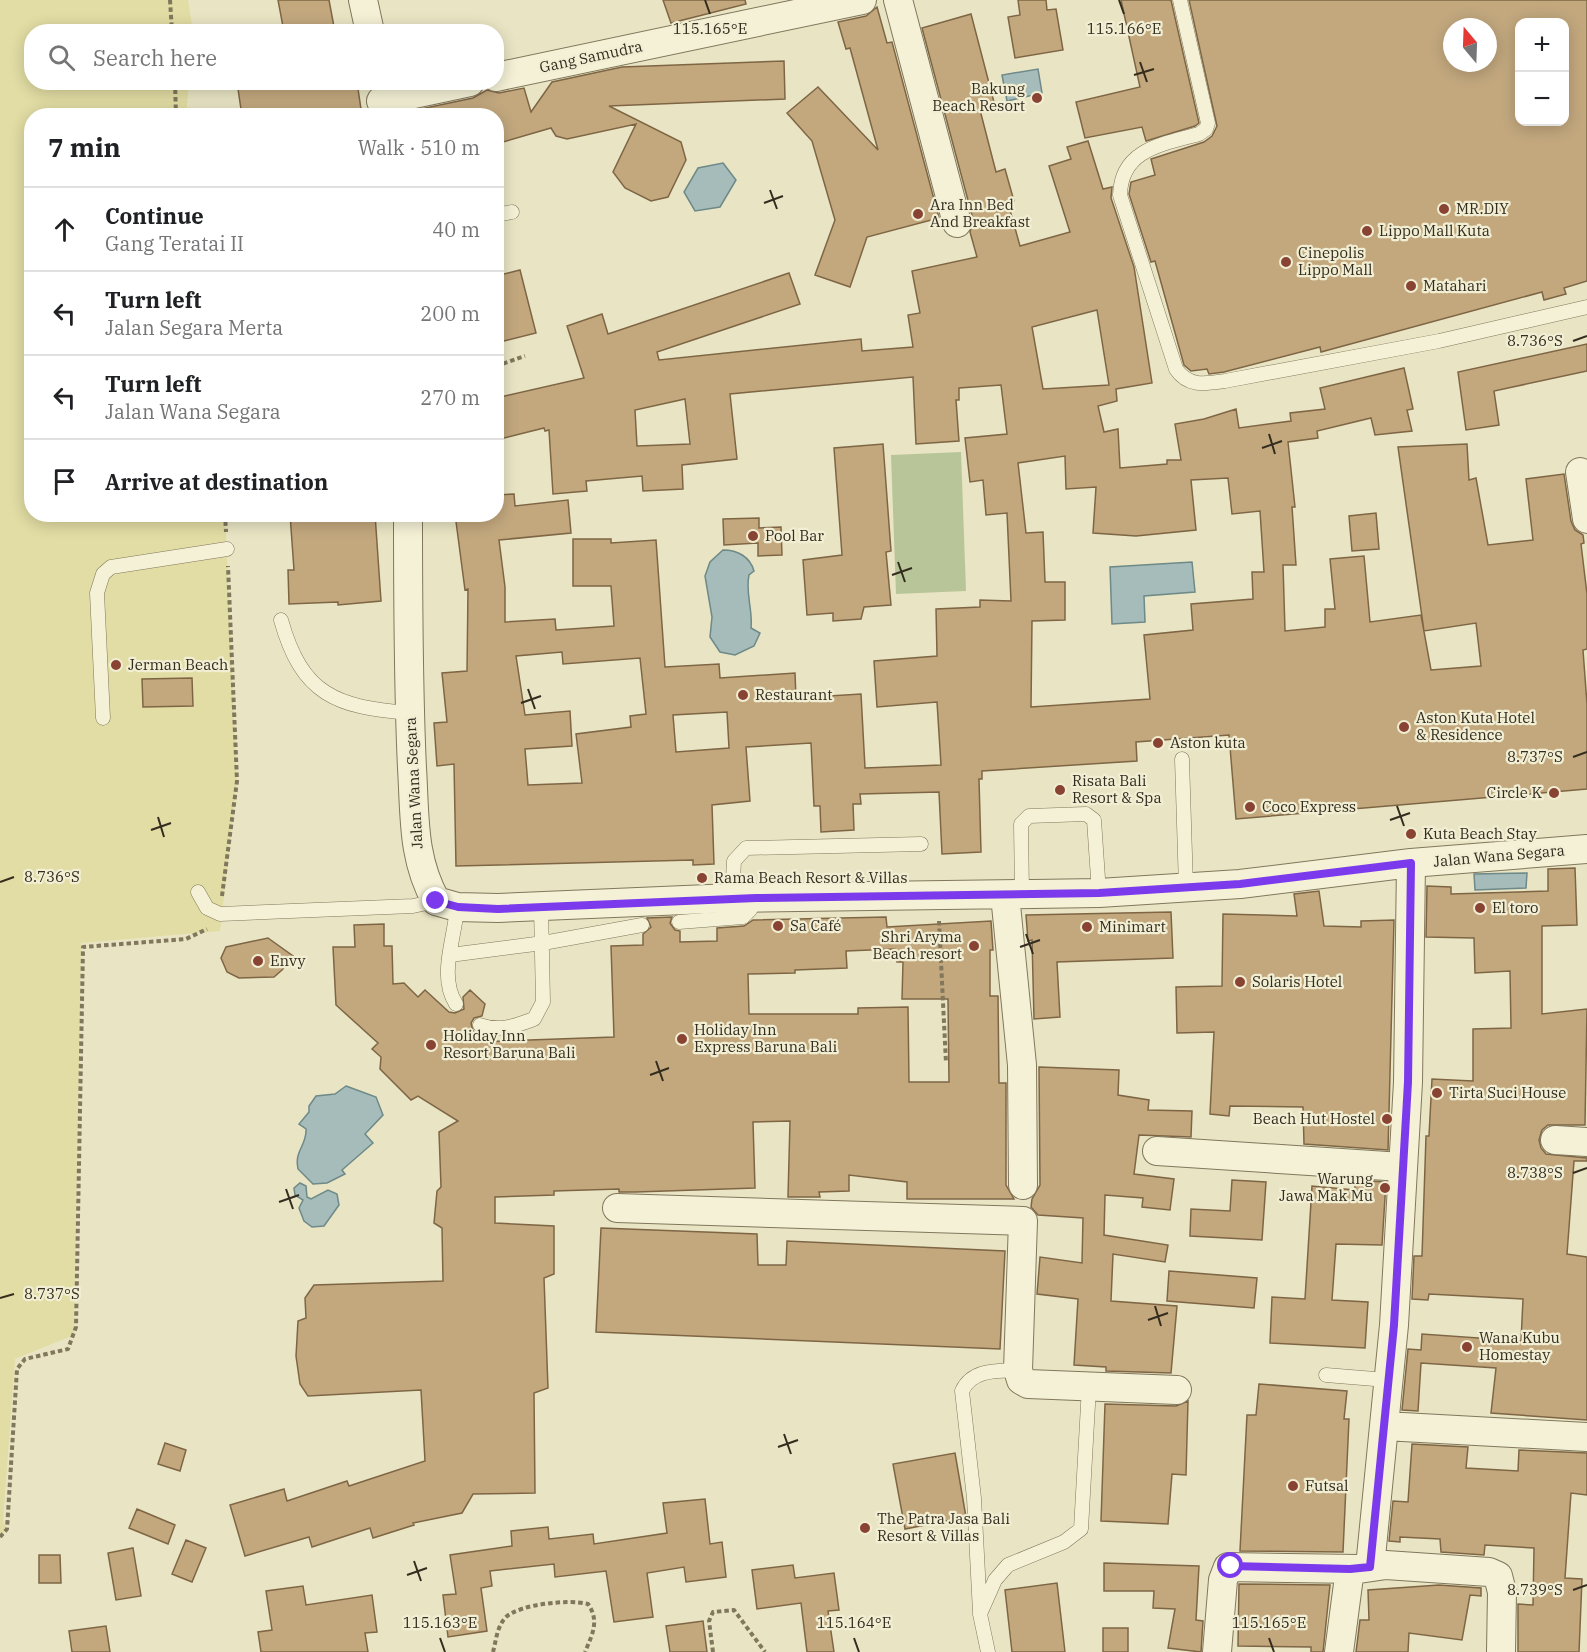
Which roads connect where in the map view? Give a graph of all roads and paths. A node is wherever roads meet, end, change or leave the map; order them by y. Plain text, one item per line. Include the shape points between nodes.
1 (170, 0) edge
2 (363, 0) edge
3 (862, 0) edge
4 (898, 0) edge
5 (1180, 0) edge
6 (172, 24) edge
7 (368, 24) edge
8 (504, 75) edge
9 (175, 90) edge
10 (430, 90) edge
11 (381, 100) edge
12 (176, 108) edge
13 (512, 212) dead end
14 (504, 214) edge
15 (957, 223) dead end
16 (1587, 307) edge
17 (525, 356) dead end
18 (504, 363) edge
19 (1580, 472) dead end
20 (1587, 519) edge
21 (225, 522) edge
22 (408, 522) edge
23 (227, 549) junction
24 (281, 620) dead end
25 (409, 713) junction
26 (103, 718) dead end
27 (1182, 759) dead end
28 (921, 844) dead end
29 (1587, 849) edge
30 (1411, 863) junction
31 (1186, 887) junction
32 (198, 892) dead end
33 (1099, 893) junction
34 (1013, 895) junction
35 (744, 898) junction
36 (447, 904) junction
37 (541, 906) junction
38 (938, 911) dead end
39 (220, 914) junction
40 (679, 922) dead end
41 (642, 925) dead end
42 (543, 944) junction
43 (450, 955) junction
44 (456, 1004) dead end
45 (480, 1025) dead end
46 (946, 1062) dead end
47 (1555, 1140) dead end
48 (1587, 1142) edge
49 (1157, 1151) dead end
50 (1402, 1167) junction
51 (1023, 1185) dead end
52 (617, 1208) dead end
53 (1018, 1370) junction
54 (1326, 1375) dead end
55 (1387, 1380) junction
56 (1089, 1387) junction
57 (1177, 1390) dead end
58 (1384, 1426) junction
59 (1587, 1437) edge
60 (0, 1538) edge
61 (1360, 1568) junction
62 (980, 1614) junction
63 (494, 1652) edge
64 (585, 1652) edge
65 (713, 1652) edge
66 (765, 1652) edge
67 (988, 1652) edge
68 (1217, 1652) edge
69 (1339, 1652) edge
70 (1501, 1652) edge

1 - 6 path
2 - 7 street
3 - 8 street, Gang Samudra
4 - 15 street
5 - 16 lane via 1208,123 1199,134 1153,147 1133,159 1123,173 1120,195 1182,378 1205,384 1226,381 1438,341
9 - 12 path
10 - 11 street
13 - 14 lane
17 - 18 path
19 - 20 street
21 - 23 path
22 - 25 street, Jalan Wana Segara
23 - 26 lane via 111,567 103,574 97,593
23 - 39 path via 237,781
24 - 25 lane via 291,652 315,687 353,704
25 - 36 street, Jalan Wana Segara via 418,858 426,884
27 - 31 lane
28 - 35 lane via 746,848 734,861
29 - 30 street, Jalan Wana Segara
30 - 31 street, Jalan Wana Segara
30 - 50 street via 1408,1082
31 - 33 street, Jalan Wana Segara
32 - 39 lane via 207,908
33 - 34 street, Jalan Wana Segara
33 - 34 lane via 1094,820 1086,813 1029,816 1021,824
34 - 35 street, Jalan Wana Segara
34 - 51 street via 1022,1065
35 - 37 street, Jalan Wana Segara
35 - 40 lane via 750,910 743,916
36 - 37 street, Jalan Wana Segara
36 - 39 lane
36 - 43 lane
37 - 42 lane
38 - 46 path
39 - 60 path via 199,935 186,939 83,947 76,1327 68,1349 25,1359 17,1369 7,1529
41 - 42 lane
42 - 43 lane
42 - 45 lane via 543,1002 534,1019 509,1028
43 - 44 lane via 449,992
47 - 48 street
49 - 50 street
50 - 55 street via 1394,1325
52 - 53 street via 1023,1221
53 - 56 street via 1021,1380 1028,1384
53 - 62 lane via 977,1375 963,1391
54 - 55 lane
55 - 58 street
56 - 57 street
56 - 62 lane via 1081,1529 1064,1542 1008,1565 995,1580
58 - 59 street
58 - 61 street
61 - 68 street via 1228,1567 1223,1580
61 - 69 street
61 - 70 street via 1393,1565 1498,1576 1502,1592
62 - 67 lane
63 - 64 path via 500,1626 514,1612 578,1601 588,1604 595,1618
65 - 66 path via 710,1621 713,1612 722,1609 734,1610

